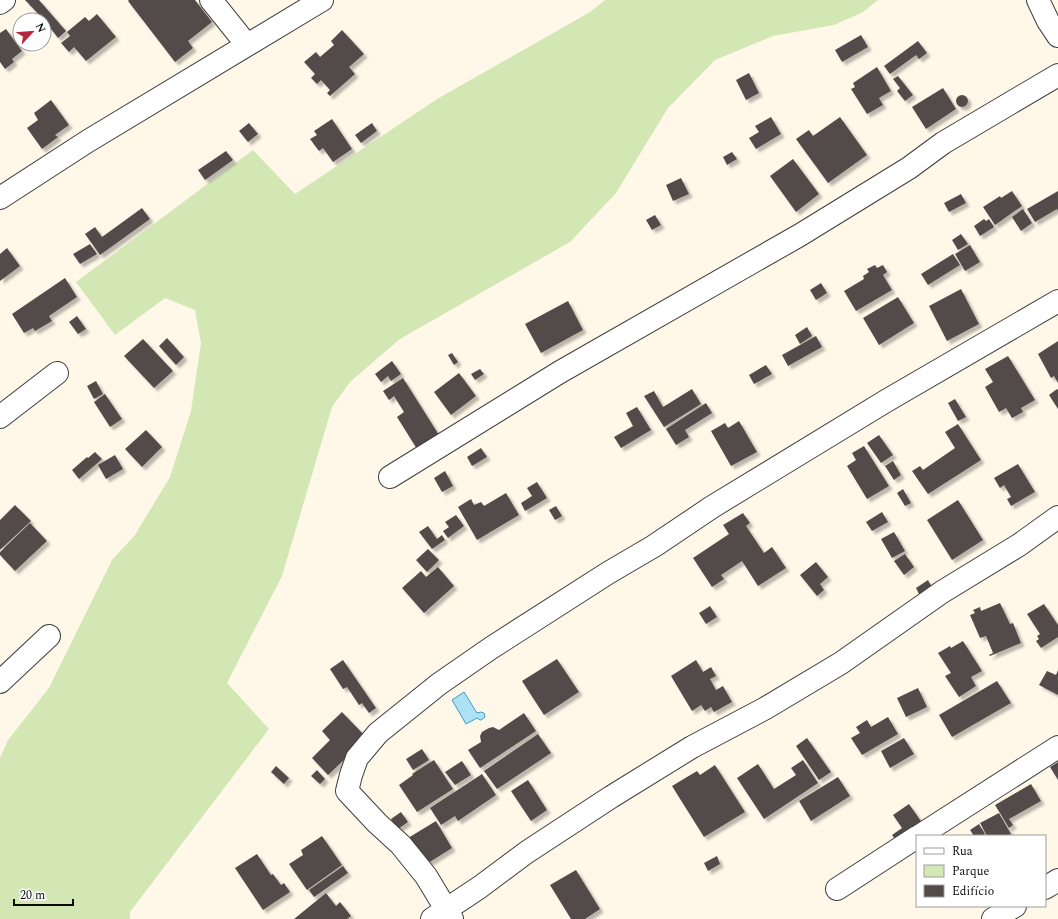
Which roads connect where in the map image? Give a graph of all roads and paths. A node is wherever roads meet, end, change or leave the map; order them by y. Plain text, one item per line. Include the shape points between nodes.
1 (4, 0) edge
2 (211, 0) edge
3 (322, 0) edge
4 (1038, 0) edge
5 (0, 3) edge
6 (1058, 36) edge
7 (247, 45) junction
8 (1058, 75) edge
9 (0, 198) edge
10 (1058, 301) edge
11 (57, 373) dead end
12 (0, 418) edge
13 (390, 478) dead end
14 (1058, 517) edge
15 (49, 636) dead end
16 (0, 682) edge
17 (1058, 747) edge
18 (921, 835) edge
19 (916, 838) edge
20 (1058, 880) edge
21 (1046, 887) edge
22 (837, 889) dead end
23 (1013, 907) edge
24 (444, 916) edge
25 (993, 919) edge

1 - 5 street
2 - 7 street
3 - 7 street
4 - 6 street
7 - 9 street via 88,141
8 - 13 street via 943,143 909,168 800,235 560,372
10 - 24 street via 886,401 608,573 439,684 378,733 357,758 347,791 401,845 426,876
11 - 12 street
14 - 24 street via 1019,545 942,592 841,663 764,710 692,747 526,852
15 - 16 street
17 - 18 street
19 - 22 street
20 - 21 street
23 - 25 street

